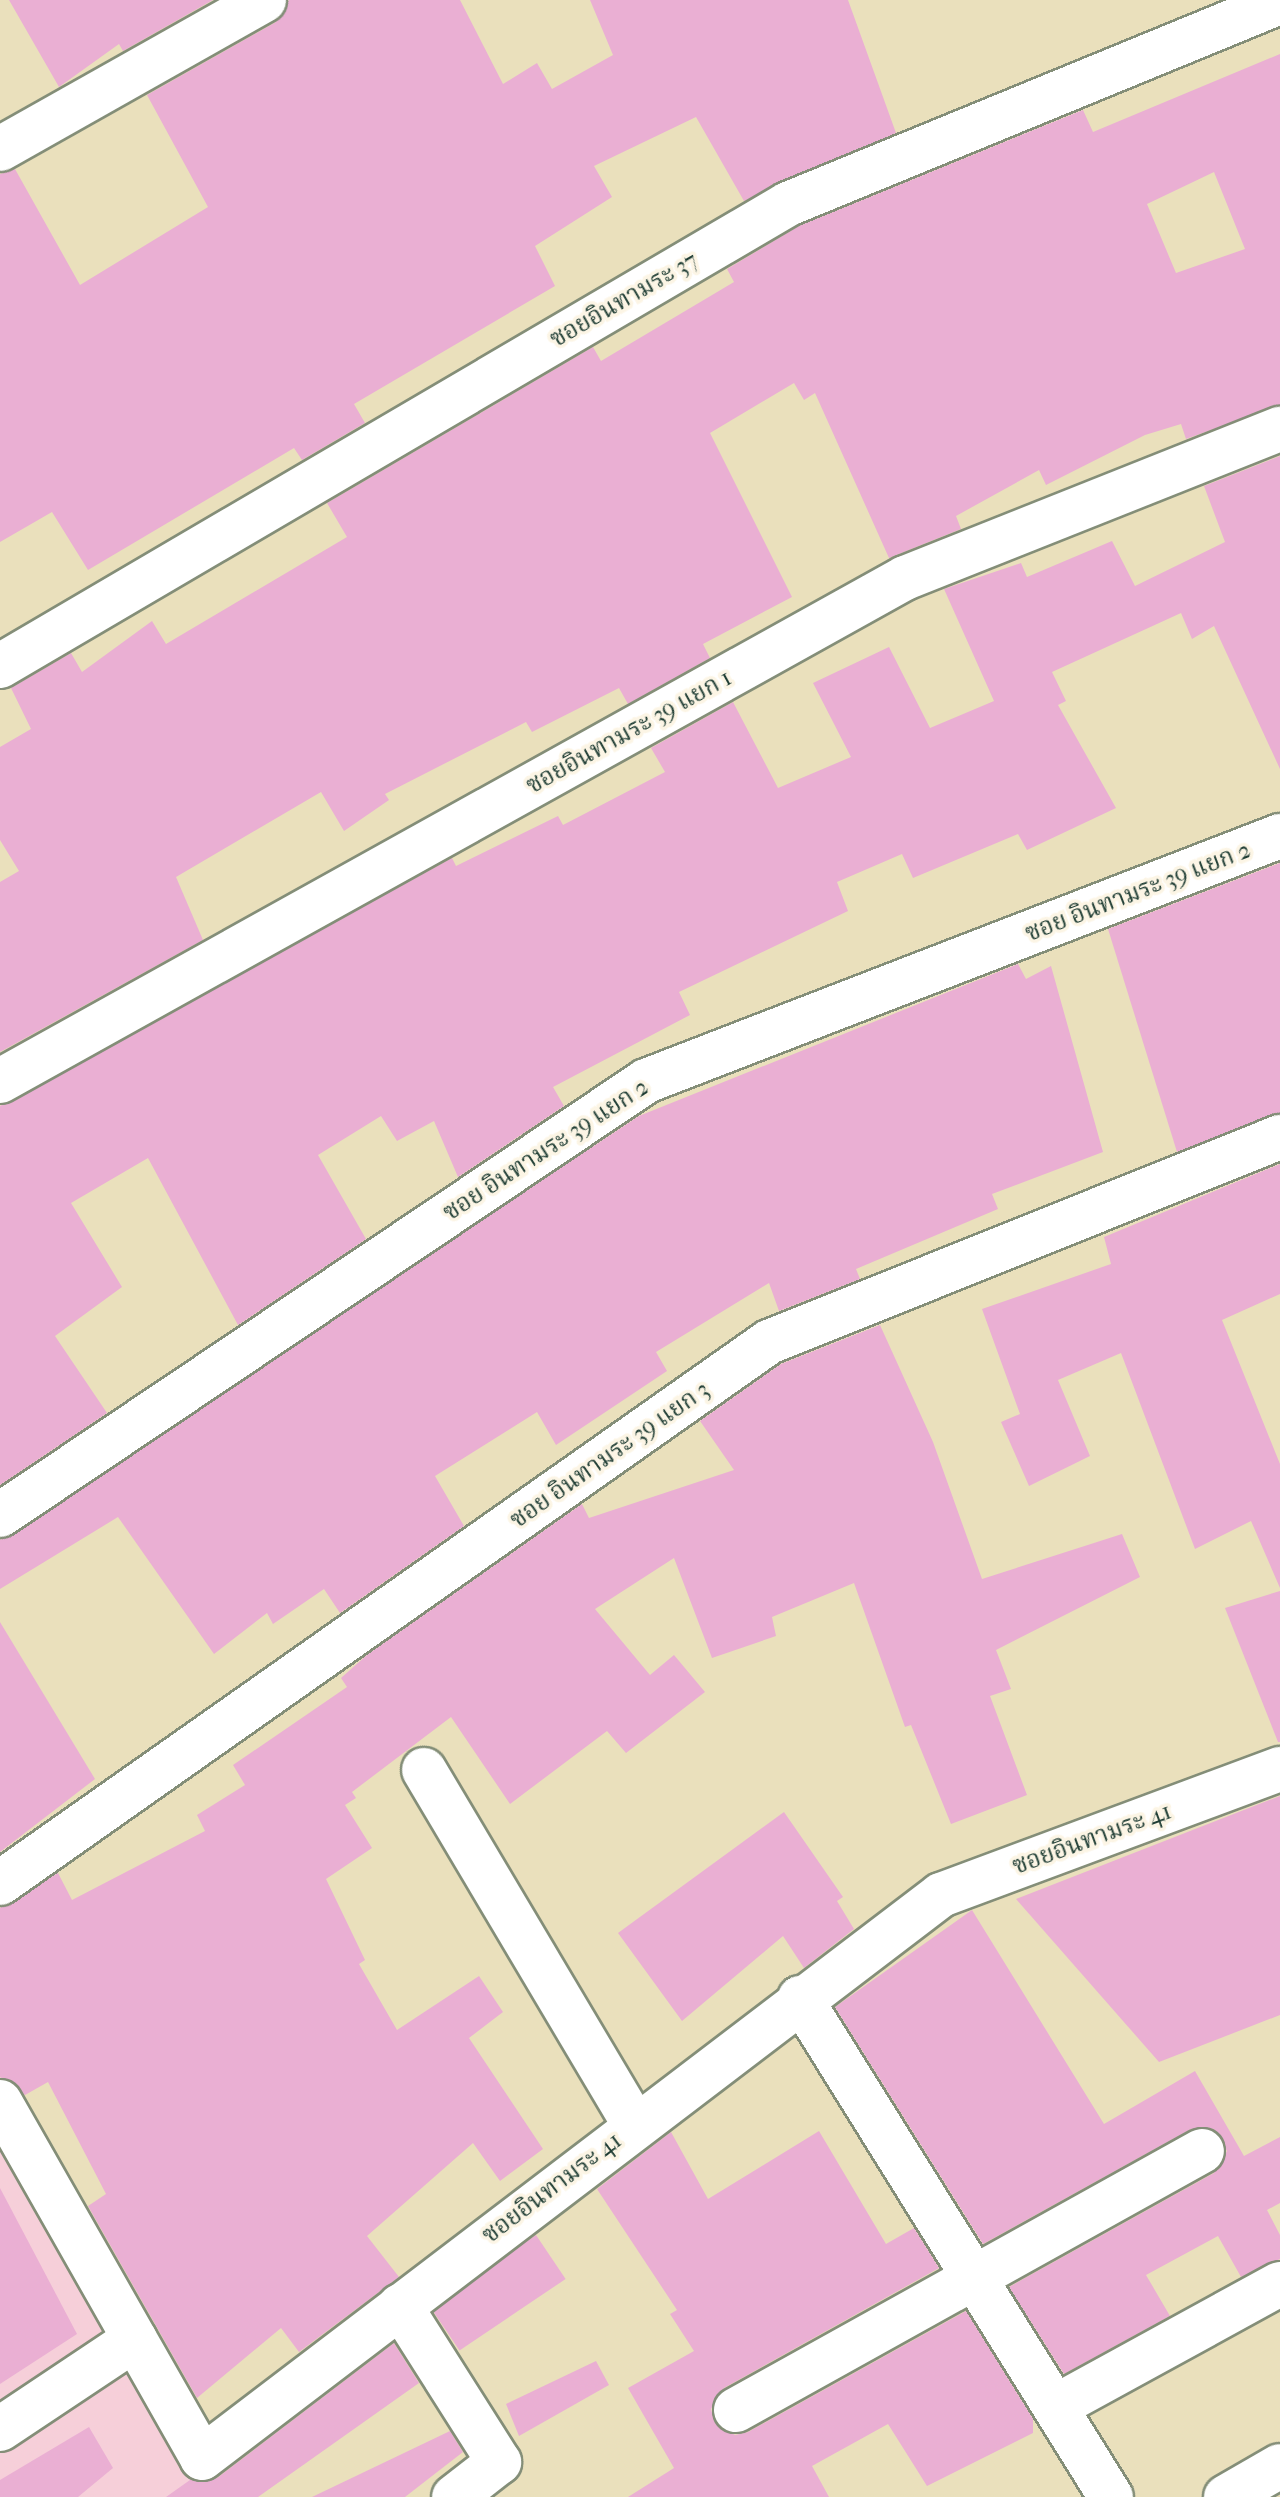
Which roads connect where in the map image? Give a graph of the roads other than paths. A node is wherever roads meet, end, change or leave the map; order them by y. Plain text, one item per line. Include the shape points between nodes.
1 (264, 0) edge
2 (1280, 2) edge
3 (0, 149) edge
4 (1280, 429) edge
5 (0, 666) edge
6 (1280, 836) edge
7 (0, 1081) edge
8 (1280, 1137) edge
9 (0, 1515) edge
10 (1280, 1769) edge
11 (424, 1770) dead end
12 (0, 1883) edge
13 (800, 1998) junction
14 (1, 2105) edge
15 (635, 2125) junction
16 (1202, 2151) dead end
17 (974, 2275) junction
18 (1280, 2284) edge
19 (400, 2306) junction
20 (135, 2339) junction
21 (1055, 2407) junction
22 (736, 2410) dead end
23 (0, 2429) edge
24 (1280, 2466) edge
25 (454, 2497) edge
26 (1111, 2497) edge
27 (1226, 2497) edge

1 - 3 street
2 - 5 street, ซอยอินทามระ 37 via 788,204
4 - 7 street, ซอยอินทามระ 39 แยก 1 via 905,578
6 - 9 street, ซอย อินทามระ 39 แยก 2 via 646,1081
8 - 12 street, ซอย อินทามระ 39 แยก 3 via 769,1342
10 - 13 street, ซอยอินทามระ 41 via 941,1895
11 - 15 street
13 - 15 street, ซอยอินทามระ 41
13 - 17 street
14 - 20 street, ซอยอินทามระ 41
15 - 19 street, ซอยอินทามระ 41
16 - 17 street
17 - 21 street
17 - 22 street
18 - 21 street
19 - 20 street, ซอยอินทามระ 41 via 202,2458
19 - 25 street via 498,2458
20 - 23 street
21 - 26 street
24 - 27 street

